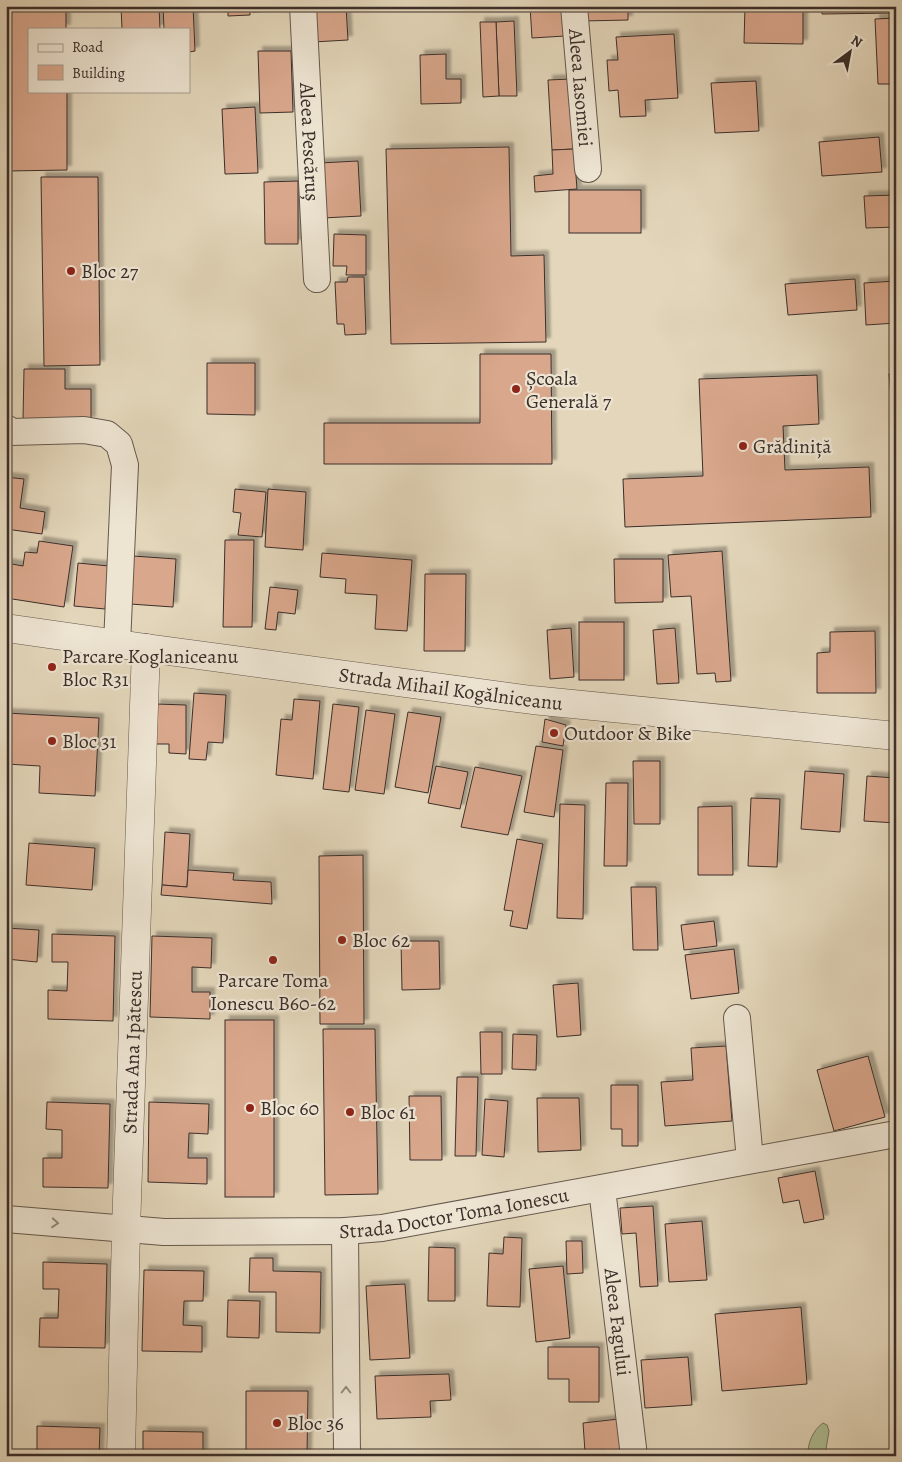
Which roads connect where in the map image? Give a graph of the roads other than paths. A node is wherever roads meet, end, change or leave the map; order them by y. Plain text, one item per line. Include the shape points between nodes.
1 (303, 6) edge
2 (574, 6) edge
3 (588, 170) dead end
4 (317, 279) dead end
5 (6, 428) edge
6 (6, 628) edge
7 (117, 644) junction
8 (146, 648) junction
9 (896, 736) edge
10 (738, 1018) dead end
11 (896, 1134) edge
12 (750, 1160) junction
13 (602, 1189) junction
14 (6, 1219) edge
15 (126, 1229) junction
16 (345, 1231) junction
17 (121, 1456) edge
18 (347, 1456) edge
19 (634, 1456) edge

1 - 4 street, Aleea Pescăruș
2 - 3 street, Aleea Iasomiei
5 - 7 street via 11,432 84,430 107,434 119,444 125,465
6 - 7 street, Strada Mihail Kogălniceanu
7 - 8 street, Strada Mihail Kogălniceanu
8 - 9 street, Strada Mihail Kogălniceanu via 532,700
8 - 15 street, Strada Ana Ipătescu
10 - 12 street
11 - 12 street, Strada Doctor Toma Ionescu
12 - 13 street, Strada Doctor Toma Ionescu
13 - 16 street, Strada Doctor Toma Ionescu via 382,1228
13 - 19 street, Aleea Fagului
14 -> 15 street, Strada Doctor Toma Ionescu
15 - 16 street, Strada Doctor Toma Ionescu via 164,1232
15 - 17 street, Strada Ana Ipătescu
18 -> 16 street

